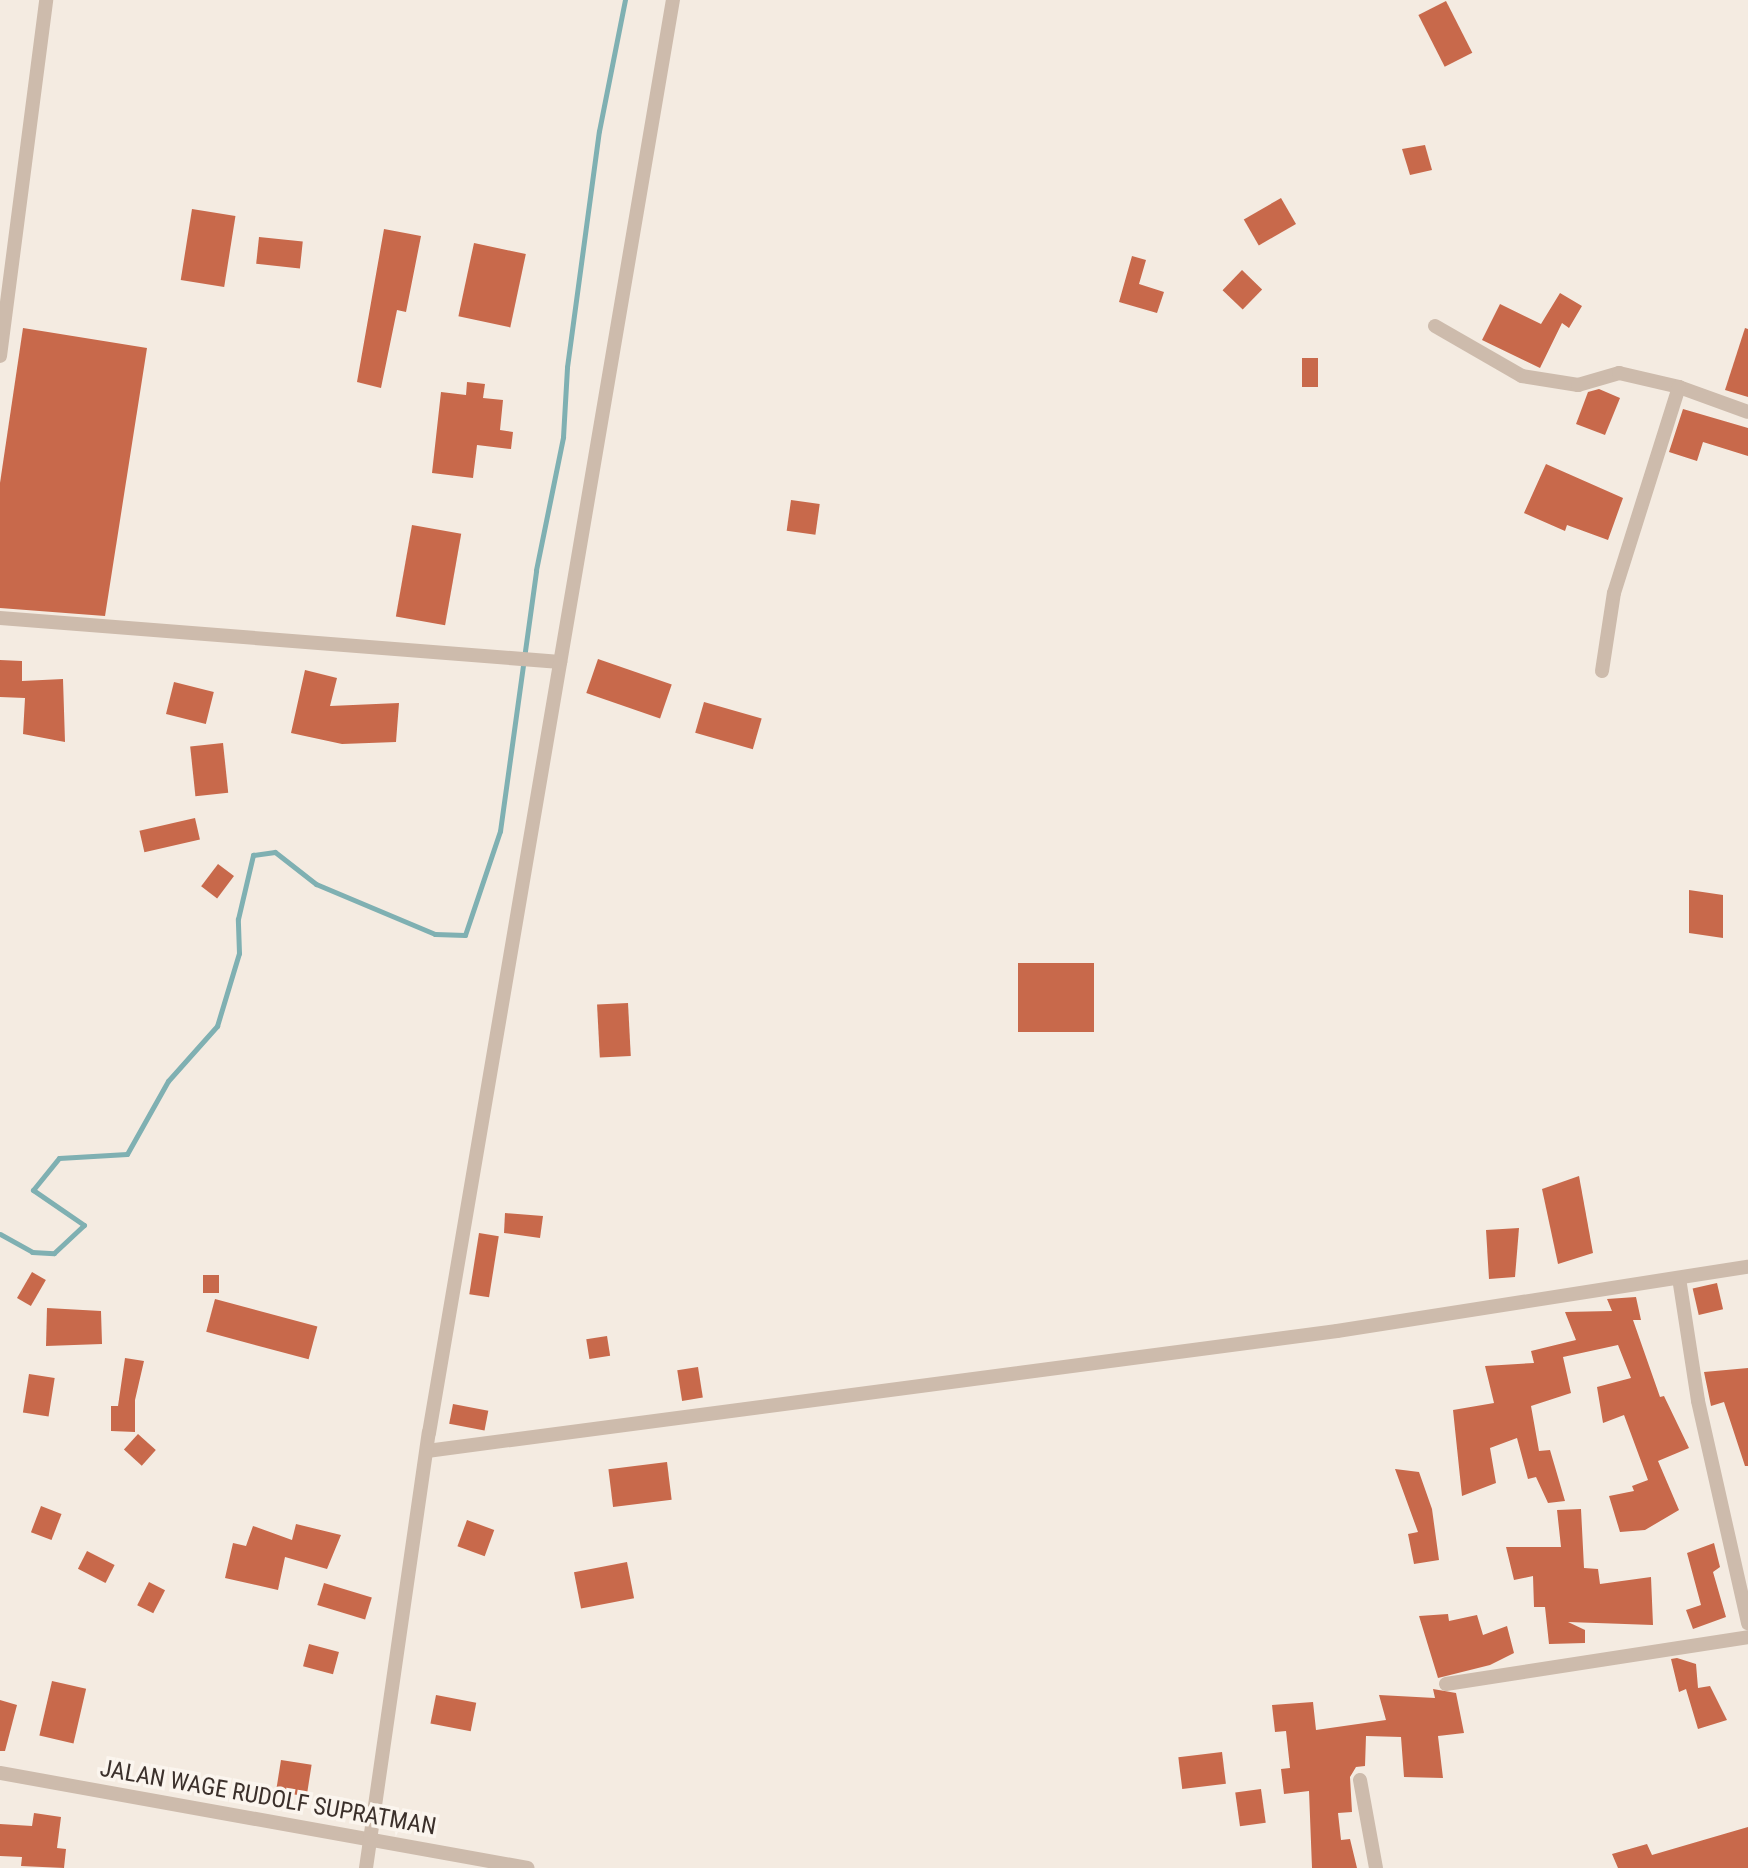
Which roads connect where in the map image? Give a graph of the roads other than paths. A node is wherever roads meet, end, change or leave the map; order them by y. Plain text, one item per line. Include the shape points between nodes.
1 (46, 0) edge
2 (673, 0) edge
3 (1435, 326) dead end
4 (0, 356) edge
5 (1679, 387) junction
6 (1748, 412) edge
7 (0, 618) edge
8 (560, 662) junction
9 (1602, 671) dead end
10 (1748, 1267) edge
11 (1679, 1278) junction
12 (427, 1451) junction
13 (1748, 1623) edge
14 (1748, 1637) edge
15 (1446, 1684) dead end
16 (0, 1773) edge
17 (1360, 1780) dead end
18 (357, 1836) junction
19 (366, 1868) edge
20 (528, 1868) edge
21 (1376, 1868) edge

1 - 4 street
2 - 8 street
3 - 5 street via 1522,376 1578,385 1619,373
5 - 6 street
5 - 9 street via 1614,593
7 - 8 street
8 - 12 street
10 - 11 street
11 - 12 street via 1337,1331
11 - 13 street via 1698,1401
12 - 18 street
14 - 15 street
16 - 18 street, JALAN WAGE RUDOLF SUPRATMAN
17 - 21 street
18 - 19 street
18 - 20 street, JALAN WAGE RUDOLF SUPRATMAN

